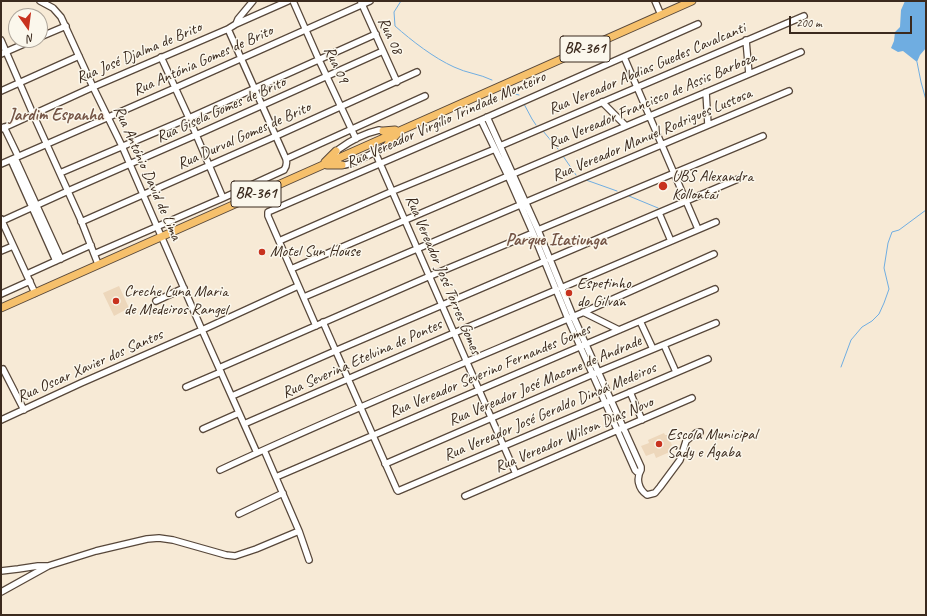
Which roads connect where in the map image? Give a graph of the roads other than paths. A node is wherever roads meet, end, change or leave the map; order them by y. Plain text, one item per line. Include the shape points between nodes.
1 (40, 1) edge
2 (253, 1) edge
3 (288, 1) edge
4 (293, 1) edge
5 (370, 1) edge
6 (655, 1) edge
7 (692, 1) edge
8 (361, 3) edge
9 (661, 15) junction
10 (804, 16) dead end
11 (236, 24) junction
12 (698, 24) dead end
13 (66, 26) junction
14 (228, 29) junction
15 (306, 29) junction
16 (48, 34) edge
17 (376, 34) junction
18 (1, 40) edge
19 (746, 40) junction
20 (15, 48) edge
21 (384, 51) junction
22 (801, 52) dead end
23 (4, 53) edge
24 (79, 56) junction
25 (624, 56) junction
26 (160, 57) junction
27 (241, 59) junction
28 (319, 60) junction
29 (417, 72) dead end
30 (749, 74) junction
31 (328, 76) junction
32 (397, 82) junction
33 (20, 83) junction
34 (93, 86) junction
35 (637, 87) junction
36 (175, 88) junction
37 (254, 89) junction
38 (1, 91) edge
39 (789, 91) dead end
40 (706, 92) junction
41 (425, 96) dead end
42 (602, 102) junction
43 (262, 105) junction
44 (341, 106) junction
45 (33, 114) junction
46 (650, 116) junction
47 (108, 117) junction
48 (487, 117) junction
49 (189, 118) junction
50 (481, 120) junction
51 (708, 125) junction
52 (626, 126) junction
53 (2, 128) edge
54 (351, 129) junction
55 (400, 130) junction
56 (385, 133) junction
57 (196, 135) junction
58 (276, 136) junction
59 (763, 136) dead end
60 (356, 139) junction
61 (46, 144) junction
62 (388, 144) junction
63 (662, 145) junction
64 (122, 146) junction
65 (498, 147) junction
66 (336, 151) junction
67 (375, 152) junction
68 (286, 159) junction
69 (15, 160) junction
70 (336, 160) junction
71 (380, 163) junction
72 (1, 164) edge
73 (129, 164) junction
74 (210, 165) junction
75 (342, 165) junction
76 (322, 166) junction
77 (1, 168) edge
78 (60, 173) junction
79 (674, 173) junction
80 (511, 175) junction
81 (738, 180) dead end
82 (68, 191) junction
83 (393, 191) junction
84 (143, 195) junction
85 (223, 198) junction
86 (686, 201) junction
87 (523, 204) junction
88 (34, 207) junction
89 (659, 213) junction
90 (2, 220) edge
91 (405, 220) junction
92 (81, 222) junction
93 (716, 222) dead end
94 (156, 226) junction
95 (698, 229) junction
96 (536, 232) junction
97 (161, 237) junction
98 (279, 241) junction
99 (671, 241) junction
100 (13, 246) junction
101 (91, 246) junction
102 (418, 248) junction
103 (1, 252) edge
104 (94, 254) junction
105 (714, 254) dead end
106 (58, 260) junction
107 (547, 260) junction
108 (98, 264) junction
109 (291, 269) junction
110 (27, 274) junction
111 (430, 276) junction
112 (30, 281) junction
113 (298, 286) junction
114 (184, 288) junction
115 (559, 289) junction
116 (715, 289) dead end
117 (35, 293) junction
118 (1, 294) edge
119 (304, 297) junction
120 (156, 301) dead end
121 (442, 305) junction
122 (1, 308) edge
123 (583, 312) junction
124 (570, 317) junction
125 (640, 321) junction
126 (323, 322) junction
127 (716, 323) dead end
128 (316, 326) junction
129 (202, 330) junction
130 (619, 330) junction
131 (454, 333) junction
132 (583, 345) junction
133 (664, 345) junction
134 (653, 349) junction
135 (335, 350) junction
136 (708, 358) dead end
137 (466, 362) junction
138 (2, 369) edge
139 (220, 370) junction
140 (676, 372) junction
141 (596, 373) junction
142 (348, 379) junction
143 (186, 387) dead end
144 (479, 390) junction
145 (630, 392) junction
146 (232, 396) junction
147 (692, 398) dead end
148 (611, 401) junction
149 (605, 403) junction
150 (360, 408) junction
151 (24, 410) junction
152 (239, 413) junction
153 (491, 417) junction
154 (1, 420) edge
155 (642, 420) junction
156 (244, 424) junction
157 (203, 429) dead end
158 (620, 430) junction
159 (700, 432) dead end
160 (372, 436) junction
161 (503, 446) junction
162 (264, 450) junction
163 (257, 452) junction
164 (385, 464) junction
165 (220, 470) dead end
166 (516, 474) junction
167 (276, 477) junction
168 (283, 493) junction
169 (465, 496) dead end
170 (239, 514) dead end
171 (299, 531) junction
172 (309, 560) dead end
173 (48, 566) junction
174 (1, 571) edge
175 (1, 592) edge

1 - 13 street, Rua António David de Lima via 53,8
2 - 11 street
3 - 11 street, Rua José Djalma de Brito
4 - 15 street, Rua 09
5 - 8 street, Rua Antónia Gomes de Brito
6 - 9 street
7 - 9 main road, BR-361
8 - 15 street, Rua Antónia Gomes de Brito
8 - 17 street, Rua 08
9 - 55 main road, BR-361
10 - 19 street, Rua Vereador Abdias Guedes Cavalcanti
11 - 14 street, Rua José Djalma de Brito
12 - 25 street, Rua Vereador Virgílio Trindade Monteiro
13 - 16 street
13 - 24 street, Rua António David de Lima
14 - 26 street, Rua José Djalma de Brito
14 - 27 street
15 - 27 street, Rua Antónia Gomes de Brito
15 - 28 street, Rua 09
17 - 21 street, Rua 08
17 - 28 street
18 - 23 street
19 - 30 street
19 - 35 street, Rua Vereador Abdias Guedes Cavalcanti
20 - 23 street
21 - 31 street, Rua Gisela Gomes de Brito
21 - 32 street, Rua 08
22 - 30 street, Rua Vereador Francisco de Assis Barboza
23 - 33 street
24 - 33 street
24 - 34 street, Rua António David de Lima
25 - 35 street
25 - 48 street, Rua Vereador Virgílio Trindade Monteiro
26 - 34 street, Rua José Djalma de Brito
26 - 36 street
27 - 36 street, Rua Antónia Gomes de Brito
27 - 37 street
28 - 31 street, Rua 09
28 - 37 street
29 - 32 street, Rua Durval Gomes de Brito
30 - 40 street, Rua Vereador Francisco de Assis Barboza
31 - 43 street, Rua Gisela Gomes de Brito
31 - 44 street, Rua 09
32 - 44 street, Rua Durval Gomes de Brito
33 - 38 street
33 - 45 street
34 - 45 street, Rua José Djalma de Brito
34 - 47 street, Rua António David de Lima
35 - 42 street, Rua Vereador Abdias Guedes Cavalcanti
35 - 46 street
36 - 47 street, Rua Antónia Gomes de Brito
36 - 49 street
37 - 43 street
37 - 49 street
39 - 51 street, Rua Vereador Manuel Rodrigues Lustosa
40 - 46 street, Rua Vereador Francisco de Assis Barboza
40 - 51 street
41 - 54 street
42 - 52 street
42 - 65 street, Rua Vereador Abdias Guedes Cavalcanti
43 - 57 street, Rua Gisela Gomes de Brito
43 - 58 street
44 - 54 street, Rua 09
44 - 58 street, Rua Durval Gomes de Brito
45 - 53 street, Rua José Djalma de Brito
45 - 61 street
46 - 52 street, Rua Vereador Francisco de Assis Barboza
46 - 63 street
47 - 61 street, Rua Antónia Gomes de Brito
47 - 64 street, Rua António David de Lima
48 - 50 street, Rua Vereador Virgílio Trindade Monteiro
48 - 65 street
49 - 57 street
49 - 64 street
50 - 65 street
50 - 71 street, Rua Vereador Virgílio Trindade Monteiro
51 - 63 street, Rua Vereador Manuel Rodrigues Lustosa
52 - 80 street, Rua Vereador Francisco de Assis Barboza
53 - 69 street
54 - 60 street, Rua 09
54 - 68 street
55 - 56 main road, BR-361
55 - 62 main road
56 - 60 street via 376,131
56 - 62 street
56 - 70 main road, BR-361
57 - 73 street, Rua Gisela Gomes de Brito
57 - 74 street
58 - 68 street
58 - 74 street, Rua Durval Gomes de Brito
59 - 79 street
60 - 66 street
61 - 69 street, Rua Antónia Gomes de Brito
61 - 78 street
62 - 67 street
63 - 79 street
63 - 87 street, Rua Vereador Manuel Rodrigues Lustosa
64 - 73 street, Rua António David de Lima
64 - 78 street
65 - 80 street
65 - 83 street, Rua Vereador Abdias Guedes Cavalcanti
66 - 70 street
66 - 76 main road
67 - 71 street, Rua Vereador José Torres Gomes
67 - 75 street
68 - 85 street via 287,165 284,170
69 - 72 street
69 - 77 street
69 - 88 street
70 - 75 street
70 - 76 main road, BR-361
71 - 83 street, Rua Vereador José Torres Gomes
71 - 98 street, Rua Vereador Virgílio Trindade Monteiro via 268,212
73 - 82 street, Rua Gisela Gomes de Brito
73 - 84 street, Rua António David de Lima
74 - 84 street, Rua Durval Gomes de Brito
74 - 85 street
75 - 76 main road
76 - 97 main road, BR-361
78 - 82 street
79 - 86 street
79 - 96 street
80 - 87 street
80 - 91 street, Rua Vereador Francisco de Assis Barboza
81 - 86 street
82 - 88 street, Rua Gisela Gomes de Brito
82 - 92 street
83 - 91 street, Rua Vereador José Torres Gomes
83 - 98 street, Rua Vereador Abdias Guedes Cavalcanti
84 - 92 street, Rua Durval Gomes de Brito
84 - 94 street, Rua António David de Lima
85 - 94 street
86 - 89 street
86 - 95 street
87 - 96 street
87 - 102 street, Rua Vereador Manuel Rodrigues Lustosa
88 - 90 street, Rua Gisela Gomes de Brito
88 - 106 street
89 - 99 street
89 - 107 street
90 - 100 street
91 - 102 street, Rua Vereador José Torres Gomes
91 - 109 street, Rua Vereador Francisco de Assis Barboza
92 - 101 street
93 - 95 street, Rua Severina Etelvina de Pontes
94 - 97 street, Rua António David de Lima
94 - 104 street
95 - 99 street, Rua Severina Etelvina de Pontes
96 - 107 street
96 - 111 street
97 - 108 main road, BR-361
97 - 114 street, Rua António David de Lima
98 - 109 street
99 - 115 street, Rua Severina Etelvina de Pontes
100 - 103 street
100 - 110 street
101 - 104 street
101 - 106 street
102 - 111 street, Rua Vereador José Torres Gomes
102 - 119 street, Rua Vereador Manuel Rodrigues Lustosa
104 - 108 street
105 - 123 street
106 - 110 street
107 - 115 street
107 - 121 street
108 - 117 main road, BR-361
109 - 113 street
110 - 112 street
111 - 121 street, Rua Vereador José Torres Gomes
111 - 126 street
112 - 117 street
112 - 118 street
113 - 119 street
113 - 129 street, Rua Oscar Xavier dos Santos
114 - 120 street
114 - 129 street, Rua António David de Lima
115 - 124 street
115 - 131 street, Rua Severina Etelvina de Pontes
116 - 125 street, Rua Vereador Severino Fernandes Gomes
117 - 122 main road, BR-361
119 - 128 street
121 - 131 street, Rua Vereador José Torres Gomes
121 - 135 street
123 - 124 street
123 - 130 street
124 - 132 street
124 - 137 street
125 - 130 street, Rua Vereador Severino Fernandes Gomes
125 - 134 street
126 - 128 street
126 - 135 street
127 - 133 street, Rua Vereador José Macone de Andrade
128 - 139 street
129 - 139 street, Rua António David de Lima
129 - 151 street, Rua Oscar Xavier dos Santos
130 - 132 street, Rua Vereador Severino Fernandes Gomes
131 - 137 street, Rua Vereador José Torres Gomes
131 - 142 street, Rua Severina Etelvina de Pontes
132 - 141 street
132 - 144 street, Rua Vereador Severino Fernandes Gomes
133 - 134 street, Rua Vereador José Macone de Andrade
133 - 140 street
134 - 141 street, Rua Vereador José Macone de Andrade
135 - 142 street
135 - 146 street
136 - 140 street, Rua Vereador José Geraldo Dinoá Medeiros
137 - 144 street, Rua Vereador José Torres Gomes
137 - 150 street
138 - 151 street
139 - 143 street
139 - 146 street, Rua António David de Lima
140 - 145 street, Rua Vereador José Geraldo Dinoá Medeiros
141 - 148 street
141 - 149 street
141 - 153 street, Rua Vereador José Macone de Andrade
142 - 150 street
142 - 156 street, Rua Severina Etelvina de Pontes
144 - 153 street, Rua Vereador José Torres Gomes
144 - 160 street, Rua Vereador Severino Fernandes Gomes
145 - 148 street, Rua Vereador José Geraldo Dinoá Medeiros
145 - 155 street
146 - 152 street, Rua António David de Lima
147 - 155 street, Rua Vereador Wilson Dias Novo
148 - 149 street, Rua Vereador José Geraldo Dinoá Medeiros
148 - 158 street
149 - 158 street
149 - 161 street, Rua Vereador José Geraldo Dinoá Medeiros
150 - 160 street
150 - 162 street
151 - 154 street, Rua Oscar Xavier dos Santos
152 - 156 street, Rua António David de Lima
152 - 157 street
153 - 161 street, Rua Vereador José Torres Gomes
153 - 164 street, Rua Vereador José Macone de Andrade
155 - 158 street, Rua Vereador Wilson Dias Novo
156 - 163 street, Rua António David de Lima
158 - 159 street via 641,468 638,485 646,495 655,493 680,460 686,440
158 - 166 street, Rua Vereador Wilson Dias Novo
160 - 164 street
160 - 167 street, Rua Vereador Severino Fernandes Gomes
161 - 164 street, Rua Vereador José Geraldo Dinoá Medeiros via 402,490 397,490
161 - 166 street, Rua Vereador José Torres Gomes
162 - 163 street
162 - 167 street
163 - 165 street
166 - 169 street, Rua Vereador Wilson Dias Novo
167 - 168 street
168 - 170 street
168 - 171 street
171 - 172 street
171 - 173 street via 235,556 159,538 105,549
173 - 174 street
173 - 175 street

